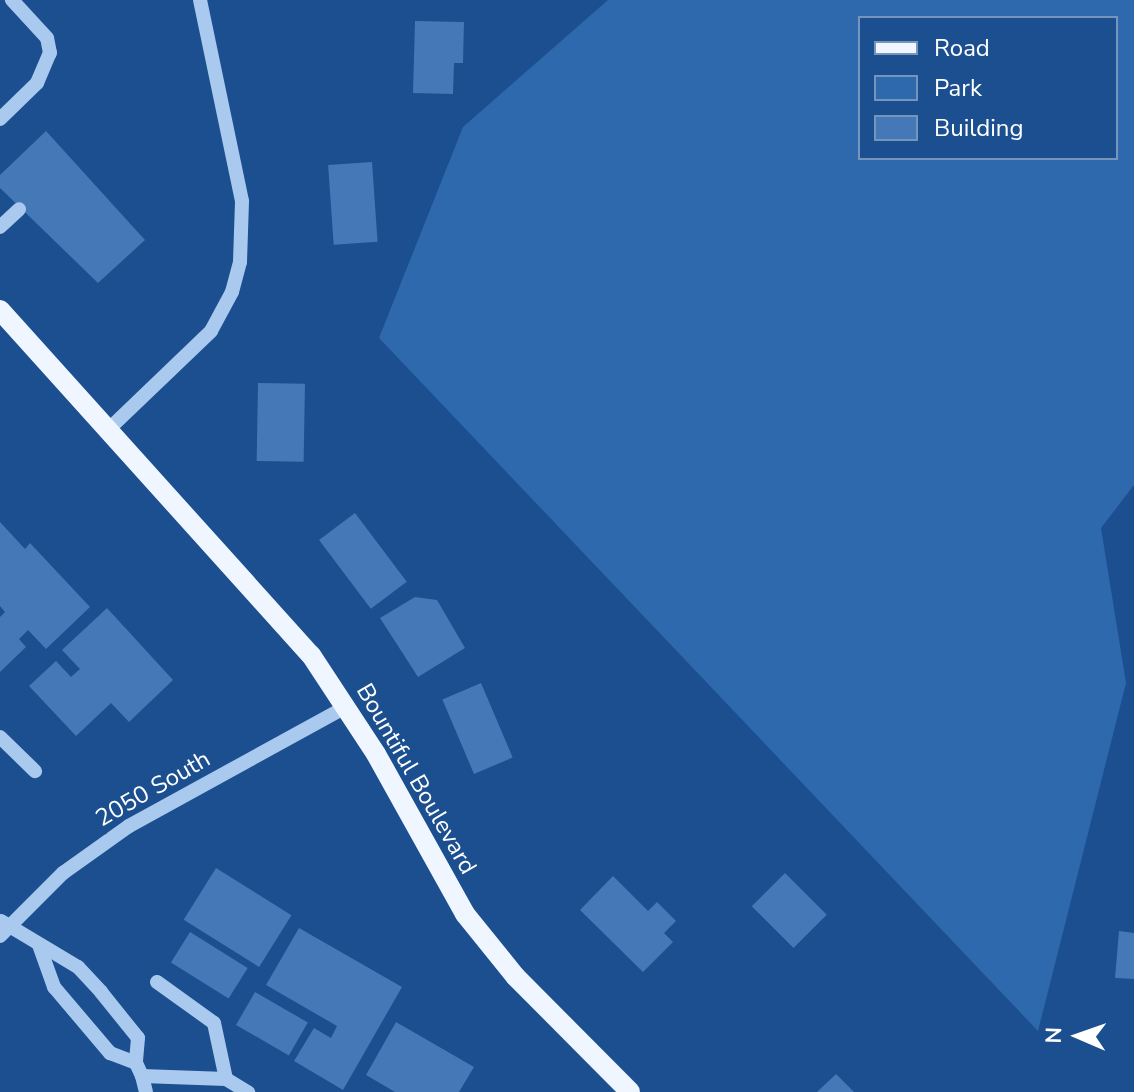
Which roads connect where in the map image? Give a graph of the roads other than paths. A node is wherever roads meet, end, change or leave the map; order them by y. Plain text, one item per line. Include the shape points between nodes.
1 (12, 0) edge
2 (200, 0) edge
3 (0, 119) edge
4 (19, 209) dead end
5 (0, 227) edge
6 (0, 310) edge
7 (110, 428) junction
8 (347, 706) junction
9 (0, 737) edge
10 (35, 771) dead end
11 (3, 927) edge
12 (39, 945) junction
13 (157, 982) dead end
14 (139, 1069) junction
15 (226, 1079) junction
16 (146, 1092) edge
17 (248, 1092) edge
18 (630, 1092) edge

1 - 3 street via 47,38 50,53 37,83
2 - 7 street via 242,201 240,262 232,292 211,331
4 - 5 street
6 - 7 main road, Bountiful Boulevard
7 - 8 main road, Bountiful Boulevard via 281,617
8 - 11 street, 2050 South via 129,826 63,873
8 - 18 main road, Bountiful Boulevard via 465,914 515,976
9 - 10 street
11 - 12 street
12 - 14 street via 54,987 110,1053
12 - 14 street via 78,967 124,1019 138,1038
13 - 15 street via 214,1023
14 - 15 street
14 - 16 street
15 - 17 street

